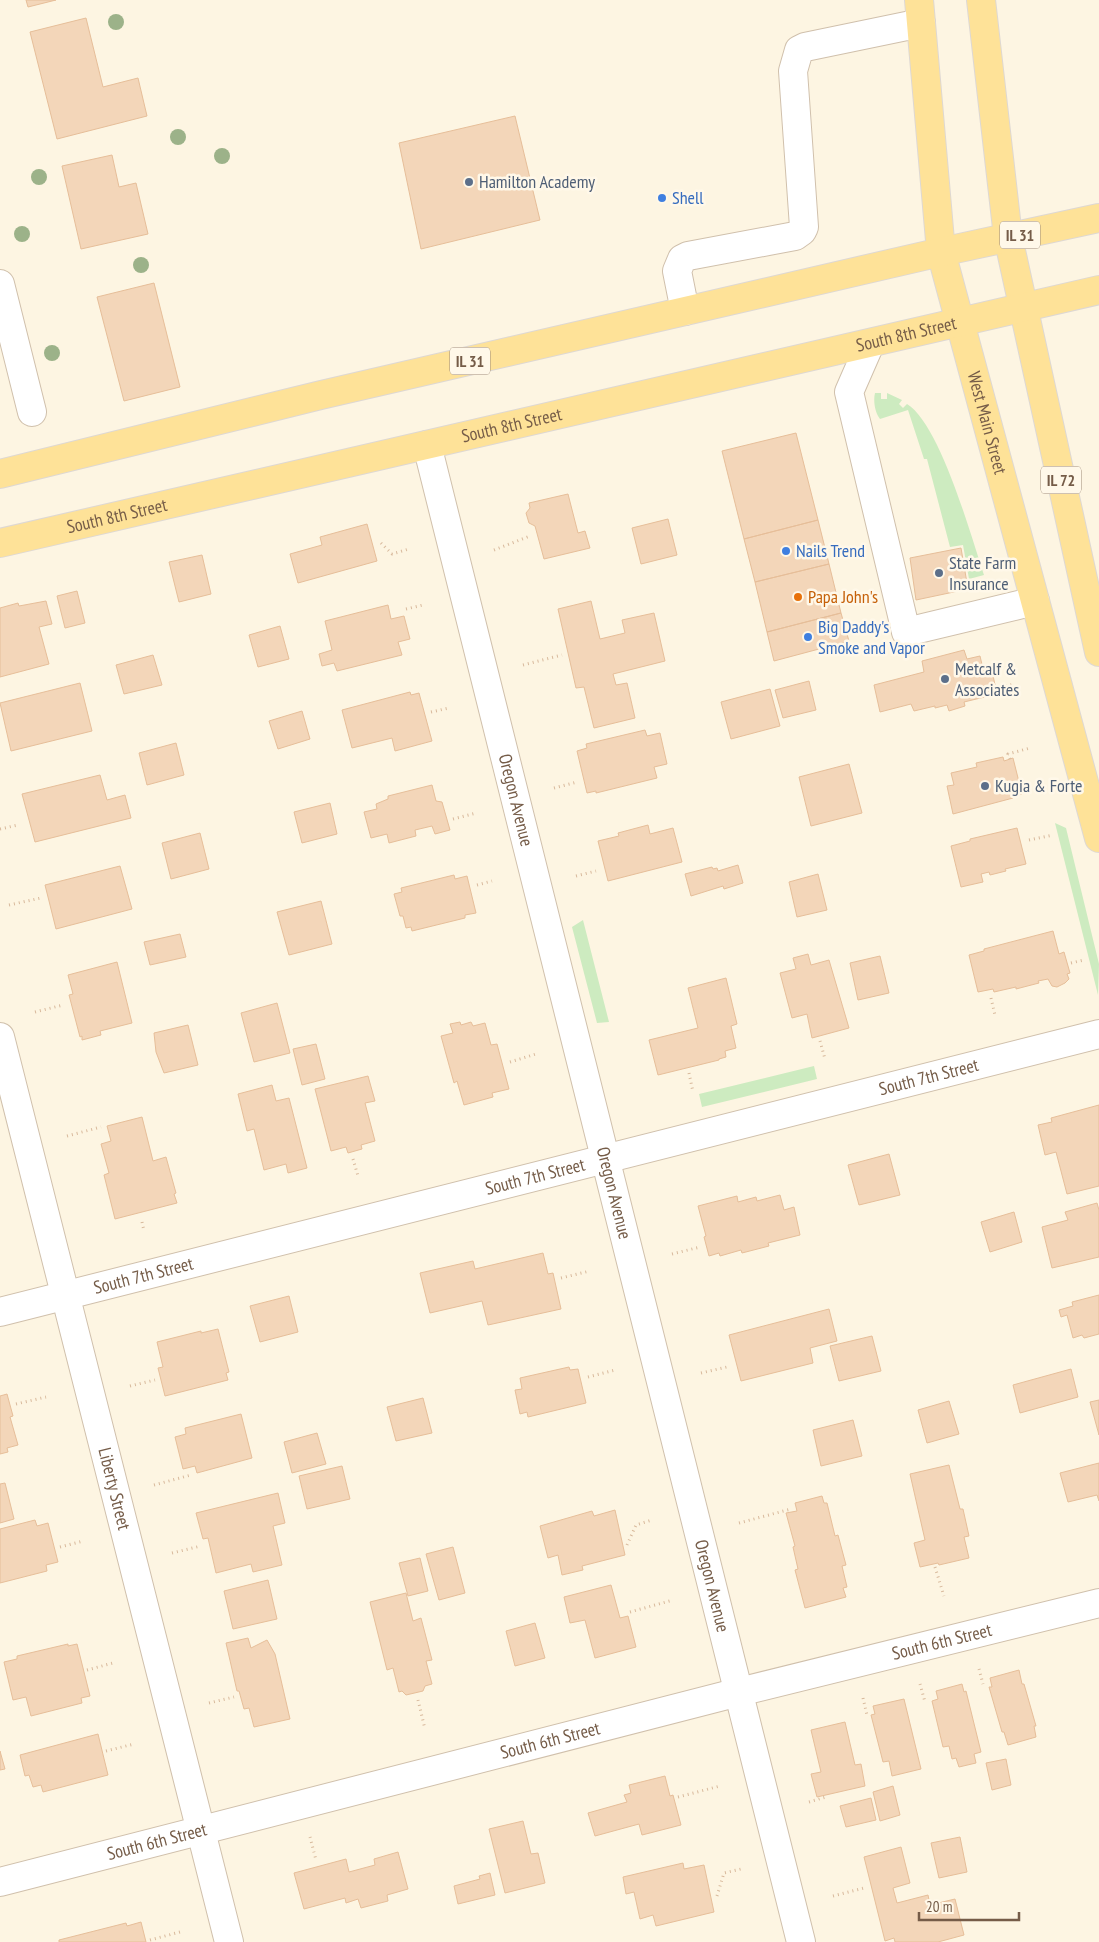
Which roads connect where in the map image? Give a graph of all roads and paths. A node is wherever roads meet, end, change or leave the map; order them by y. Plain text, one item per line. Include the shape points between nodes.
1 (981, 0) edge
2 (920, 12) edge
3 (1099, 218) edge
4 (1008, 237) junction
5 (941, 252) junction
6 (0, 284) edge
7 (1099, 290) edge
8 (1023, 308) junction
9 (685, 311) junction
10 (960, 323) junction
11 (870, 344) junction
12 (32, 412) dead end
13 (427, 445) junction
14 (0, 474) edge
15 (530, 536) dead end
16 (0, 543) edge
17 (381, 543) dead end
18 (409, 549) dead end
19 (494, 550) dead end
20 (1035, 601) junction
21 (423, 605) dead end
22 (406, 610) dead end
23 (1099, 652) edge
24 (562, 655) dead end
25 (522, 664) dead end
26 (1014, 684) dead end
27 (996, 689) dead end
28 (449, 708) dead end
29 (431, 712) dead end
30 (1030, 748) dead end
31 (1010, 759) dead end
32 (576, 782) dead end
33 (554, 788) dead end
34 (476, 814) dead end
35 (453, 819) dead end
36 (18, 825) dead end
37 (0, 829) edge
38 (1052, 835) dead end
39 (1099, 838) edge
40 (1029, 840) dead end
41 (596, 871) dead end
42 (576, 876) dead end
43 (492, 881) dead end
44 (477, 885) dead end
45 (41, 898) dead end
46 (9, 906) dead end
47 (1084, 960) dead end
48 (1071, 963) dead end
49 (991, 998) dead end
50 (64, 1005) dead end
51 (35, 1012) dead end
52 (995, 1015) dead end
53 (1099, 1034) edge
54 (0, 1037) edge
55 (820, 1041) dead end
56 (536, 1054) dead end
57 (825, 1059) dead end
58 (510, 1062) dead end
59 (689, 1073) dead end
60 (693, 1092) dead end
61 (101, 1127) dead end
62 (67, 1136) dead end
63 (605, 1158) junction
64 (354, 1160) dead end
65 (358, 1176) dead end
66 (142, 1222) dead end
67 (144, 1231) dead end
68 (700, 1247) dead end
69 (672, 1254) dead end
70 (590, 1271) dead end
71 (561, 1278) dead end
72 (65, 1295) junction
73 (0, 1312) edge
74 (727, 1366) dead end
75 (615, 1370) dead end
76 (701, 1373) dead end
77 (588, 1377) dead end
78 (155, 1380) dead end
79 (130, 1386) dead end
80 (46, 1397) dead end
81 (16, 1404) dead end
82 (191, 1475) dead end
83 (154, 1485) dead end
84 (791, 1509) dead end
85 (652, 1520) dead end
86 (739, 1523) dead end
87 (82, 1541) dead end
88 (627, 1545) dead end
89 (201, 1546) dead end
90 (60, 1547) dead end
91 (172, 1553) dead end
92 (935, 1567) dead end
93 (944, 1596) dead end
94 (673, 1600) dead end
95 (1099, 1603) edge
96 (630, 1612) dead end
97 (113, 1663) dead end
98 (979, 1669) dead end
99 (87, 1670) dead end
100 (920, 1684) dead end
101 (983, 1684) dead end
102 (738, 1692) junction
103 (234, 1697) dead end
104 (862, 1698) dead end
105 (418, 1700) dead end
106 (925, 1702) dead end
107 (209, 1703) dead end
108 (867, 1715) dead end
109 (425, 1729) dead end
110 (134, 1744) dead end
111 (106, 1751) dead end
112 (720, 1786) dead end
113 (678, 1797) dead end
114 (826, 1797) dead end
115 (809, 1802) dead end
116 (201, 1831) junction
117 (310, 1838) dead end
118 (316, 1860) dead end
119 (740, 1869) dead end
120 (0, 1882) edge
121 (864, 1888) dead end
122 (717, 1896) dead end
123 (834, 1896) dead end
124 (180, 1932) dead end
125 (150, 1940) dead end
126 (229, 1942) edge
127 (802, 1942) edge

1 - 4 main road, IL 72
2 - 5 main road, West Main Street
2 - 9 street via 799,50 792,71 804,227 795,236 682,259 677,271
3 - 4 main road, IL 31
4 - 5 main road, IL 31
4 - 8 main road, IL 72
5 - 9 main road, IL 31
5 - 10 main road, West Main Street
6 - 12 street
7 - 8 main road, South 8th Street
8 - 10 main road, South 8th Street
8 - 23 main road, IL 72
9 - 14 main road, IL 31
10 - 11 main road, South 8th Street
10 - 20 main road, West Main Street
11 - 13 main road, South 8th Street
11 - 20 street via 849,392 906,632
13 - 16 main road, South 8th Street
13 - 63 street, Oregon Avenue
15 - 19 path
17 - 18 path via 392,554
20 - 39 main road, West Main Street
21 - 22 path
24 - 25 path
26 - 27 path
28 - 29 path
30 - 31 path via 1008,754
32 - 33 path
34 - 35 path
36 - 37 path
38 - 40 path
41 - 42 path
43 - 44 path
45 - 46 path
47 - 48 path
49 - 52 path
50 - 51 path
53 - 63 street, South 7th Street
54 - 72 street, Liberty Street
55 - 57 path
56 - 58 path
59 - 60 path
61 - 62 path
63 - 72 street, South 7th Street
63 - 102 street, Oregon Avenue
64 - 65 path
66 - 67 path
68 - 69 path
70 - 71 path
72 - 73 street, South 7th Street
72 - 116 street, Liberty Street
74 - 76 path
75 - 77 path
78 - 79 path
80 - 81 path
82 - 83 path
84 - 86 path
85 - 88 path via 636,1525
87 - 90 path
89 - 91 path
92 - 93 path
94 - 96 path
95 - 102 street, South 6th Street
97 - 99 path
98 - 101 path
100 - 106 path
102 - 116 street, South 6th Street
102 - 127 street, Oregon Avenue
103 - 107 path
104 - 108 path
105 - 109 path
110 - 111 path
112 - 113 path
114 - 115 path
116 - 120 street, South 6th Street
116 - 126 street, Liberty Street
117 - 118 path
119 - 122 path via 724,1873
121 - 123 path
124 - 125 path

